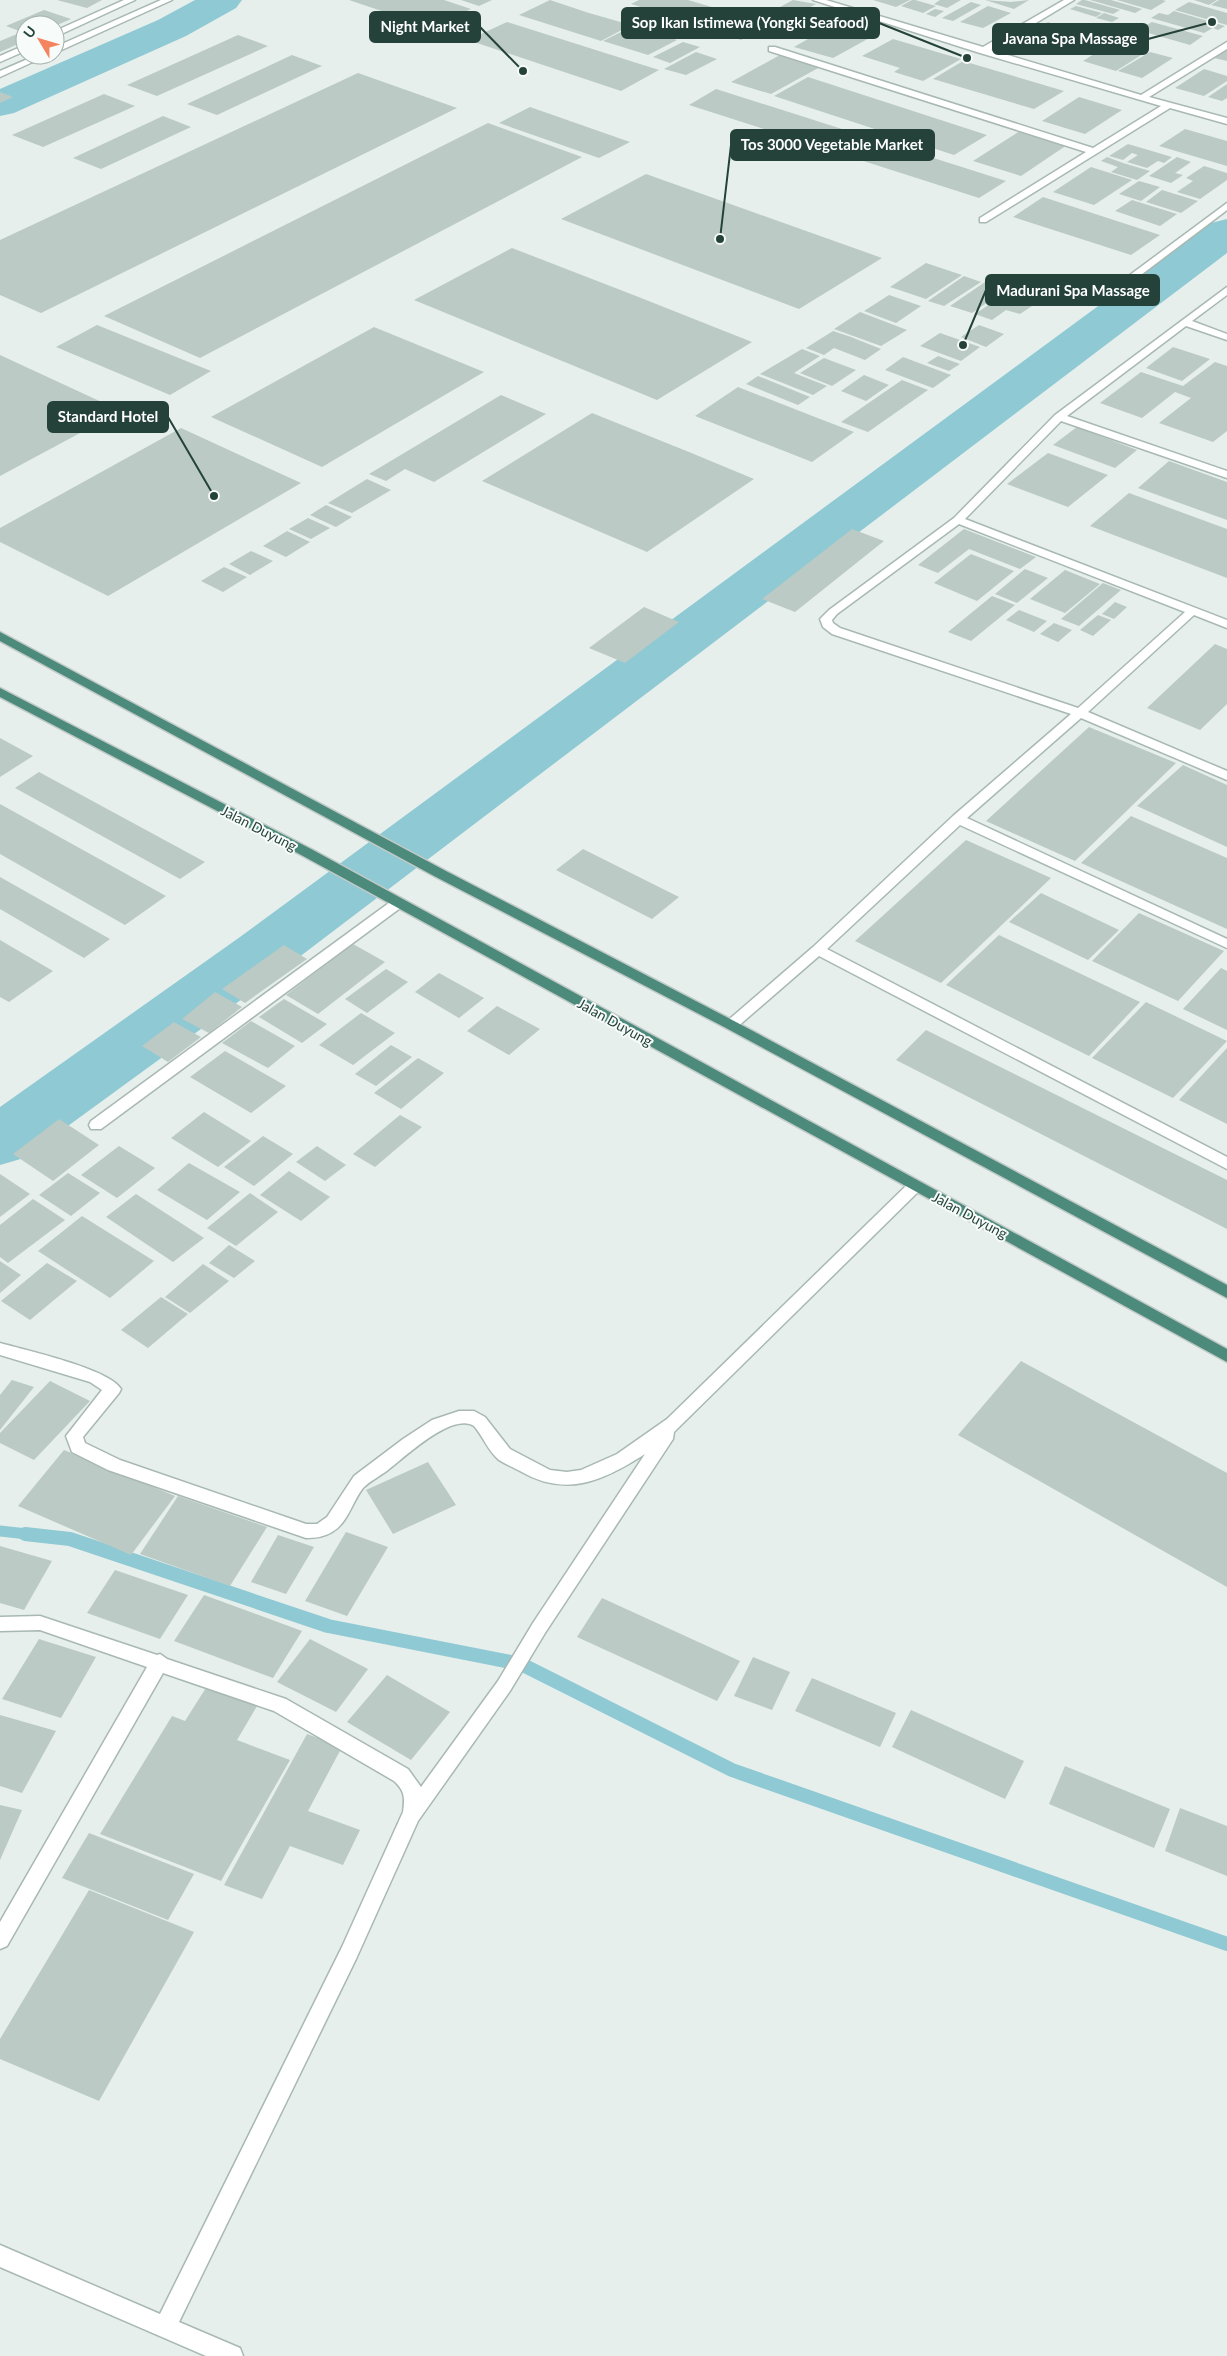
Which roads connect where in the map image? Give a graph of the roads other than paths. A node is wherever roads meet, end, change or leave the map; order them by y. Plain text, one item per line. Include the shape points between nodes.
1 (131, 0) edge
2 (168, 0) edge
3 (817, 0) edge
4 (855, 0) edge
5 (1070, 0) edge
6 (841, 8) junction
7 (65, 30) edge
8 (1227, 45) edge
9 (65, 46) edge
10 (772, 49) dead end
11 (983, 51) junction
12 (15, 52) edge
13 (0, 59) edge
14 (21, 65) edge
15 (0, 74) edge
16 (1142, 98) junction
17 (1169, 105) junction
18 (1227, 121) edge
19 (1092, 151) junction
20 (1227, 206) edge
21 (983, 220) dead end
22 (1227, 290) edge
23 (1110, 294) dead end
24 (1213, 300) junction
25 (1227, 305) edge
26 (1185, 322) junction
27 (1227, 337) edge
28 (1059, 417) junction
29 (1227, 475) edge
30 (958, 520) junction
31 (1191, 612) junction
32 (1227, 624) edge
33 (0, 636) edge
34 (0, 692) edge
35 (1080, 713) junction
36 (1227, 776) edge
37 (958, 820) junction
38 (393, 900) junction
39 (1227, 944) edge
40 (818, 950) junction
41 (731, 1025) junction
42 (96, 1125) dead end
43 (1227, 1164) edge
44 (915, 1186) junction
45 (1227, 1292) edge
46 (0, 1349) edge
47 (1227, 1356) edge
48 (673, 1424) junction
49 (0, 1624) edge
50 (160, 1662) junction
51 (411, 1815) junction
52 (0, 1940) edge
53 (0, 2256) edge
54 (165, 2328) junction
55 (232, 2356) edge

1 - 7 street
2 - 9 street
3 - 6 street
4 - 6 street
5 - 11 street
6 - 11 street
8 - 16 street
10 - 19 street
11 - 16 street
12 - 13 street
14 - 15 street
16 - 17 street
17 - 18 street
17 - 19 street
19 - 21 street
20 - 23 street
22 - 24 street
24 - 25 street
24 - 26 street
26 - 27 street
26 - 28 street
28 - 29 street
28 - 30 street
30 - 31 street
30 - 35 street via 833,612 826,619 827,625 836,631
31 - 32 street
31 - 35 street
33 - 41 highway via 439,873
34 - 38 highway, Jalan Duyung
35 - 36 street
35 - 37 street
37 - 39 street
37 - 40 street
38 - 42 street
38 - 44 highway, Jalan Duyung
40 - 41 street
40 - 43 street
41 - 45 highway
44 - 47 highway, Jalan Duyung
44 - 48 street
46 - 48 street via 96,1377 113,1389 74,1436 82,1450 114,1465 313,1532 334,1521 357,1484 427,1431 458,1417 479,1419 503,1453 539,1474 567,1479 596,1472 646,1444
48 - 51 street via 504,1686
49 - 50 street via 40,1623
50 - 51 street via 280,1705 382,1763 412,1785 415,1798
50 - 52 street
51 - 54 street via 349,1953
53 - 54 street
54 - 55 street

